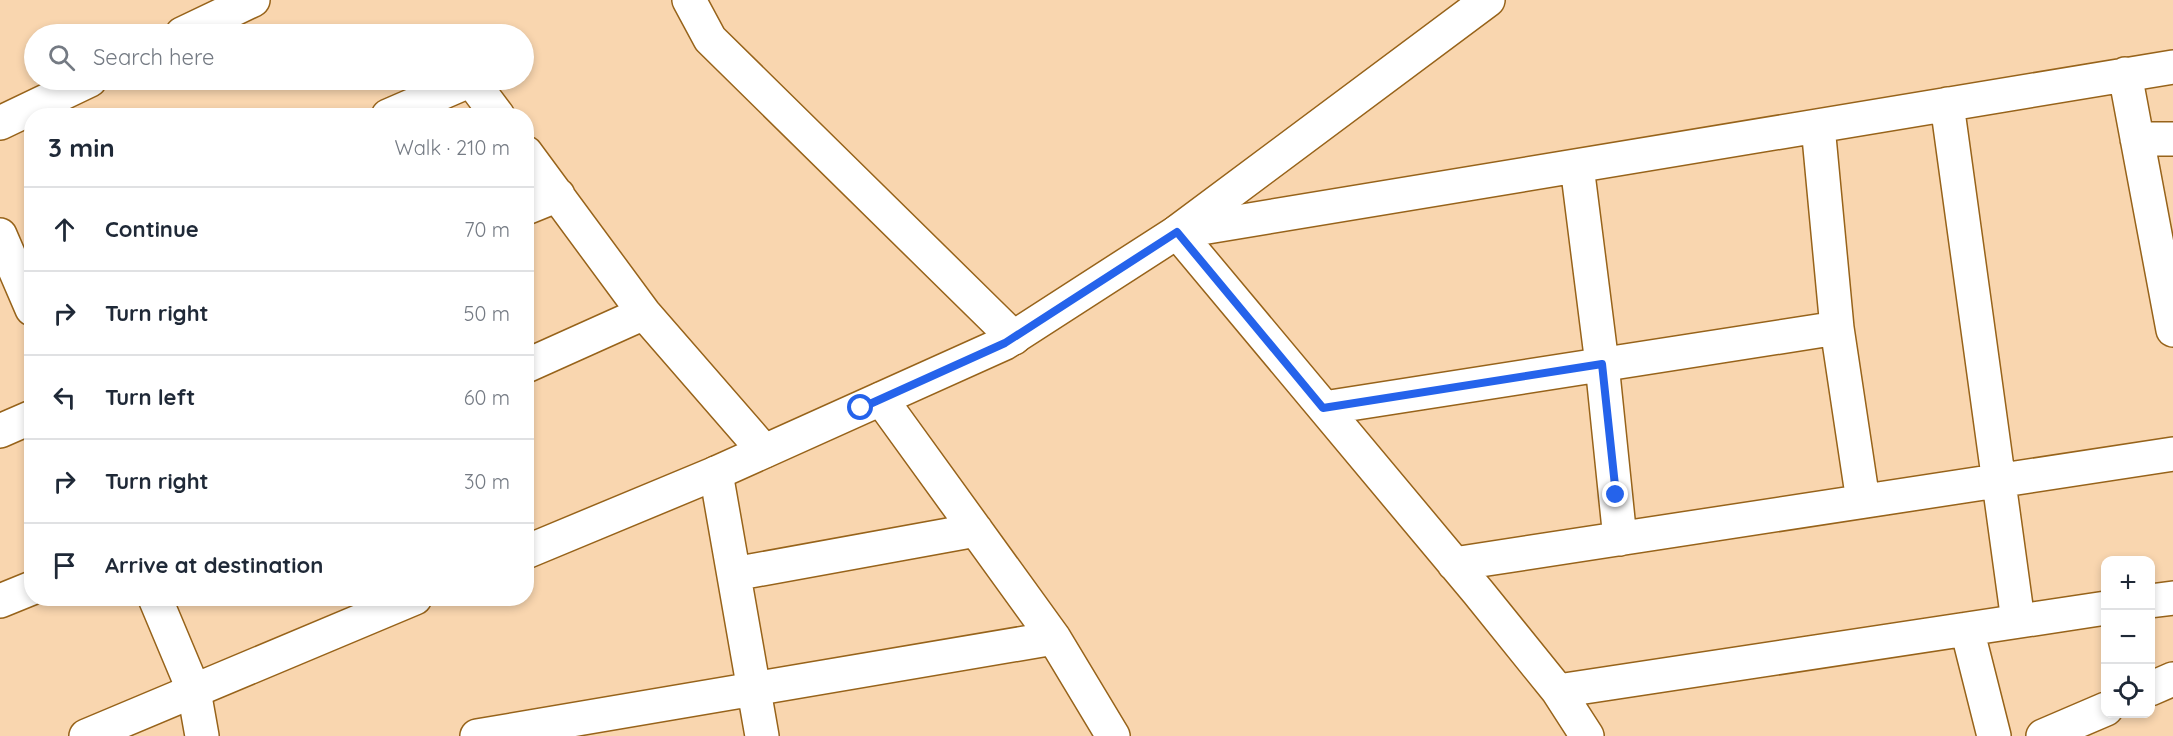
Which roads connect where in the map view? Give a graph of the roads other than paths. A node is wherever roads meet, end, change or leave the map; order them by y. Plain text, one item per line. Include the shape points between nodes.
1 (253, 0) edge
2 (689, 0) edge
3 (1488, 0) edge
4 (203, 24) edge
5 (2173, 67) edge
6 (2125, 74) junction
7 (69, 90) edge
8 (448, 90) edge
9 (478, 90) edge
10 (1947, 104) junction
11 (31, 108) edge
12 (406, 108) edge
13 (492, 108) edge
14 (24, 112) edge
15 (0, 123) edge
16 (1818, 126) junction
17 (2137, 139) junction
18 (2173, 139) edge
19 (534, 164) edge
20 (1577, 166) junction
21 (558, 195) junction
22 (534, 205) edge
23 (1177, 232) junction
24 (0, 235) edge
25 (16, 273) edge
26 (24, 291) edge
27 (644, 313) junction
28 (1837, 328) junction
29 (2173, 330) edge
30 (1014, 338) junction
31 (534, 362) edge
32 (1602, 364) junction
33 (881, 399) junction
34 (1323, 408) junction
35 (24, 420) edge
36 (0, 431) edge
37 (764, 451) junction
38 (2173, 454) edge
39 (716, 473) junction
40 (2000, 480) junction
41 (1863, 501) junction
42 (976, 530) junction
43 (1620, 539) junction
44 (534, 549) edge
45 (1454, 564) junction
46 (734, 574) junction
47 (24, 591) edge
48 (2173, 598) edge
49 (2155, 600) edge
50 (0, 601) edge
51 (158, 606) edge
52 (396, 606) edge
53 (2101, 609) edge
54 (2018, 621) junction
55 (1967, 629) junction
56 (1054, 638) junction
57 (2173, 679) edge
58 (2155, 687) edge
59 (754, 690) junction
60 (194, 691) junction
61 (1558, 692) junction
62 (2101, 711) edge
63 (86, 736) edge
64 (202, 736) edge
65 (477, 736) edge
66 (762, 736) edge
67 (1113, 736) edge
68 (1587, 736) edge
69 (1994, 736) edge
70 (2043, 736) edge

1 - 4 street
2 - 30 street via 710,39
3 - 23 street
5 - 6 street
6 - 10 street
6 - 17 street
7 - 11 street
8 - 12 street
9 - 13 street
10 - 16 street
10 - 40 street
14 - 15 street
16 - 20 street
16 - 28 street
17 - 18 street
17 - 29 street
19 - 21 street
20 - 23 street
20 - 32 street
21 - 22 street
21 - 27 street
23 - 30 street
23 - 34 street
24 - 25 street
25 - 26 street
27 - 31 street
27 - 37 street
28 - 32 street
28 - 41 street
30 - 33 street
32 - 34 street
32 - 43 street
33 - 37 street
33 - 42 street
34 - 45 street
35 - 36 street
37 - 39 street
38 - 40 street
39 - 44 street
39 - 46 street
40 - 41 street
40 - 54 street
41 - 43 street
42 - 46 street
42 - 56 street
43 - 45 street
45 - 61 street
46 - 59 street
47 - 50 street
48 - 49 street
51 - 60 street
52 - 60 street
53 - 54 street
54 - 55 street
55 - 61 street
55 - 69 street
56 - 59 street
56 - 67 street
57 - 58 street
59 - 65 street
59 - 66 street
60 - 63 street
60 - 64 street
61 - 68 street
62 - 70 street

